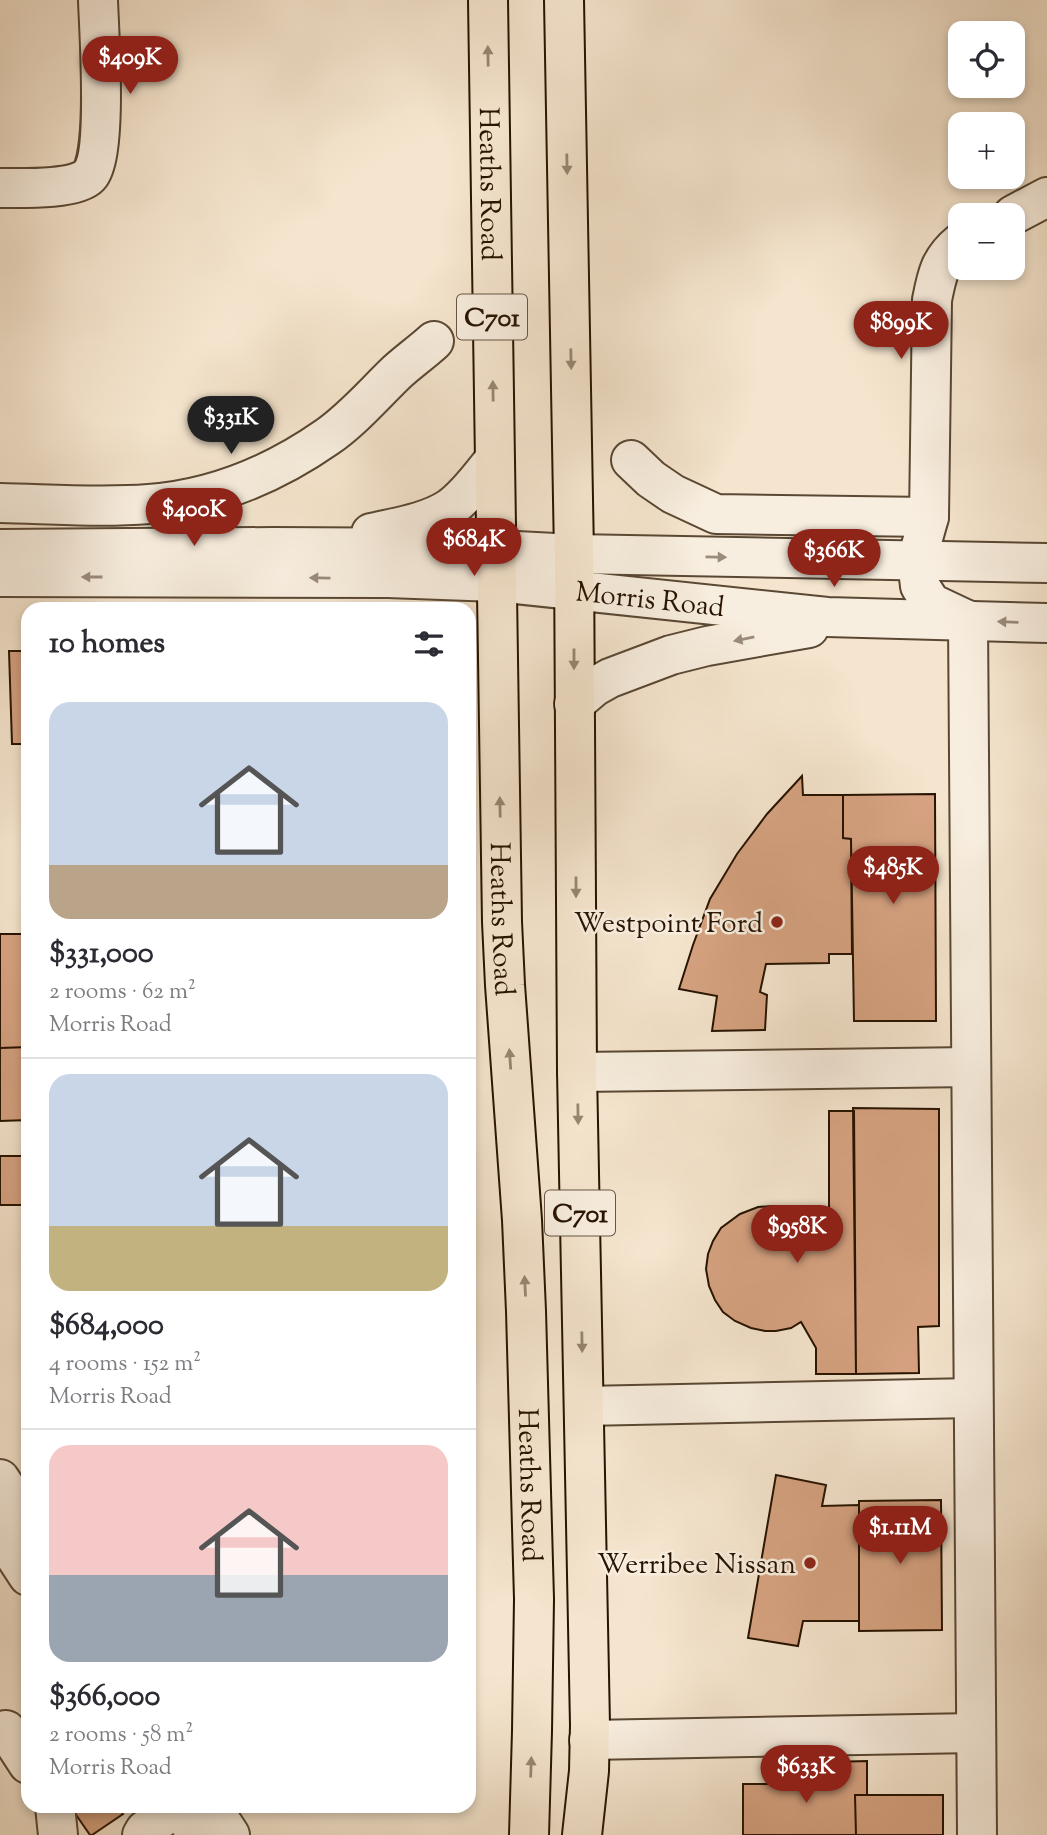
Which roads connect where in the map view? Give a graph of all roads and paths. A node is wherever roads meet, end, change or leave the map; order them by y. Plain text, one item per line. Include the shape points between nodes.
1 (98, 0) edge
2 (488, 0) edge
3 (564, 0) edge
4 (0, 188) edge
5 (1047, 197) edge
6 (1025, 209) edge
7 (948, 252) edge
8 (434, 341) dead end
9 (494, 460) junction
10 (631, 460) dead end
11 (0, 503) edge
12 (716, 514) junction
13 (929, 517) junction
14 (311, 547) junction
15 (0, 550) edge
16 (662, 556) junction
17 (917, 560) junction
18 (988, 561) junction
19 (1047, 564) edge
20 (496, 565) junction
21 (574, 573) junction
22 (0, 577) edge
23 (860, 619) junction
24 (968, 620) junction
25 (1047, 623) edge
26 (574, 704) junction
27 (971, 1067) junction
28 (577, 1072) junction
29 (973, 1398) junction
30 (584, 1406) junction
31 (0, 1479) edge
32 (11, 1530) edge
33 (21, 1557) edge
34 (11, 1726) edge
35 (975, 1733) junction
36 (589, 1740) junction
37 (21, 1748) edge
38 (56, 1813) edge
39 (162, 1813) edge
40 (183, 1813) edge
41 (216, 1813) edge
42 (138, 1824) edge
43 (58, 1835) edge
44 (197, 1835) edge
45 (230, 1835) edge
46 (529, 1835) edge
47 (582, 1835) edge
48 (976, 1835) edge

1 - 4 street via 101,135 89,176 51,187
9 -> 2 main road, Heaths Road / C701
3 -> 21 main road, Heaths Road / C701
5 - 6 street
7 - 13 street via 937,273 932,300
8 - 11 street via 329,436 247,482 197,497 150,504
9 - 14 street via 450,508 419,522
9 - 20 main road, Heaths Road / C701
10 - 12 street via 673,494
12 - 13 street
12 - 16 street via 683,527
13 - 17 street
13 - 18 street via 953,549 967,559
14 - 15 street, Morris Road
14 - 20 street, Morris Road
16 -> 17 street, Morris Road
16 - 21 street, Morris Road
17 - 18 street, Morris Road
17 - 24 street via 920,586 931,603
18 - 19 street, Morris Road
20 - 21 street, Morris Road
20 -> 22 street, Morris Road via 388,578
46 -> 20 main road, Heaths Road / C701 via 533,1544 522,1220 502,922
21 - 23 street, Morris Road via 625,595
21 -> 26 main road, Heaths Road / C701
23 - 24 street, Morris Road
23 -> 26 street via 671,655 610,678
25 -> 24 street, Morris Road
24 - 27 street
26 -> 28 main road, Heaths Road / C701
27 - 28 street
27 - 29 street
28 -> 30 main road, Heaths Road / C701
29 - 30 street
29 - 35 street
30 - 36 main road, Heaths Road / C701
31 - 32 street
32 - 33 street
34 - 37 street
35 - 36 street
35 - 48 street
36 - 47 main road, Heaths Road / C701
38 - 43 street
39 - 42 street
40 - 44 street
41 - 45 street

